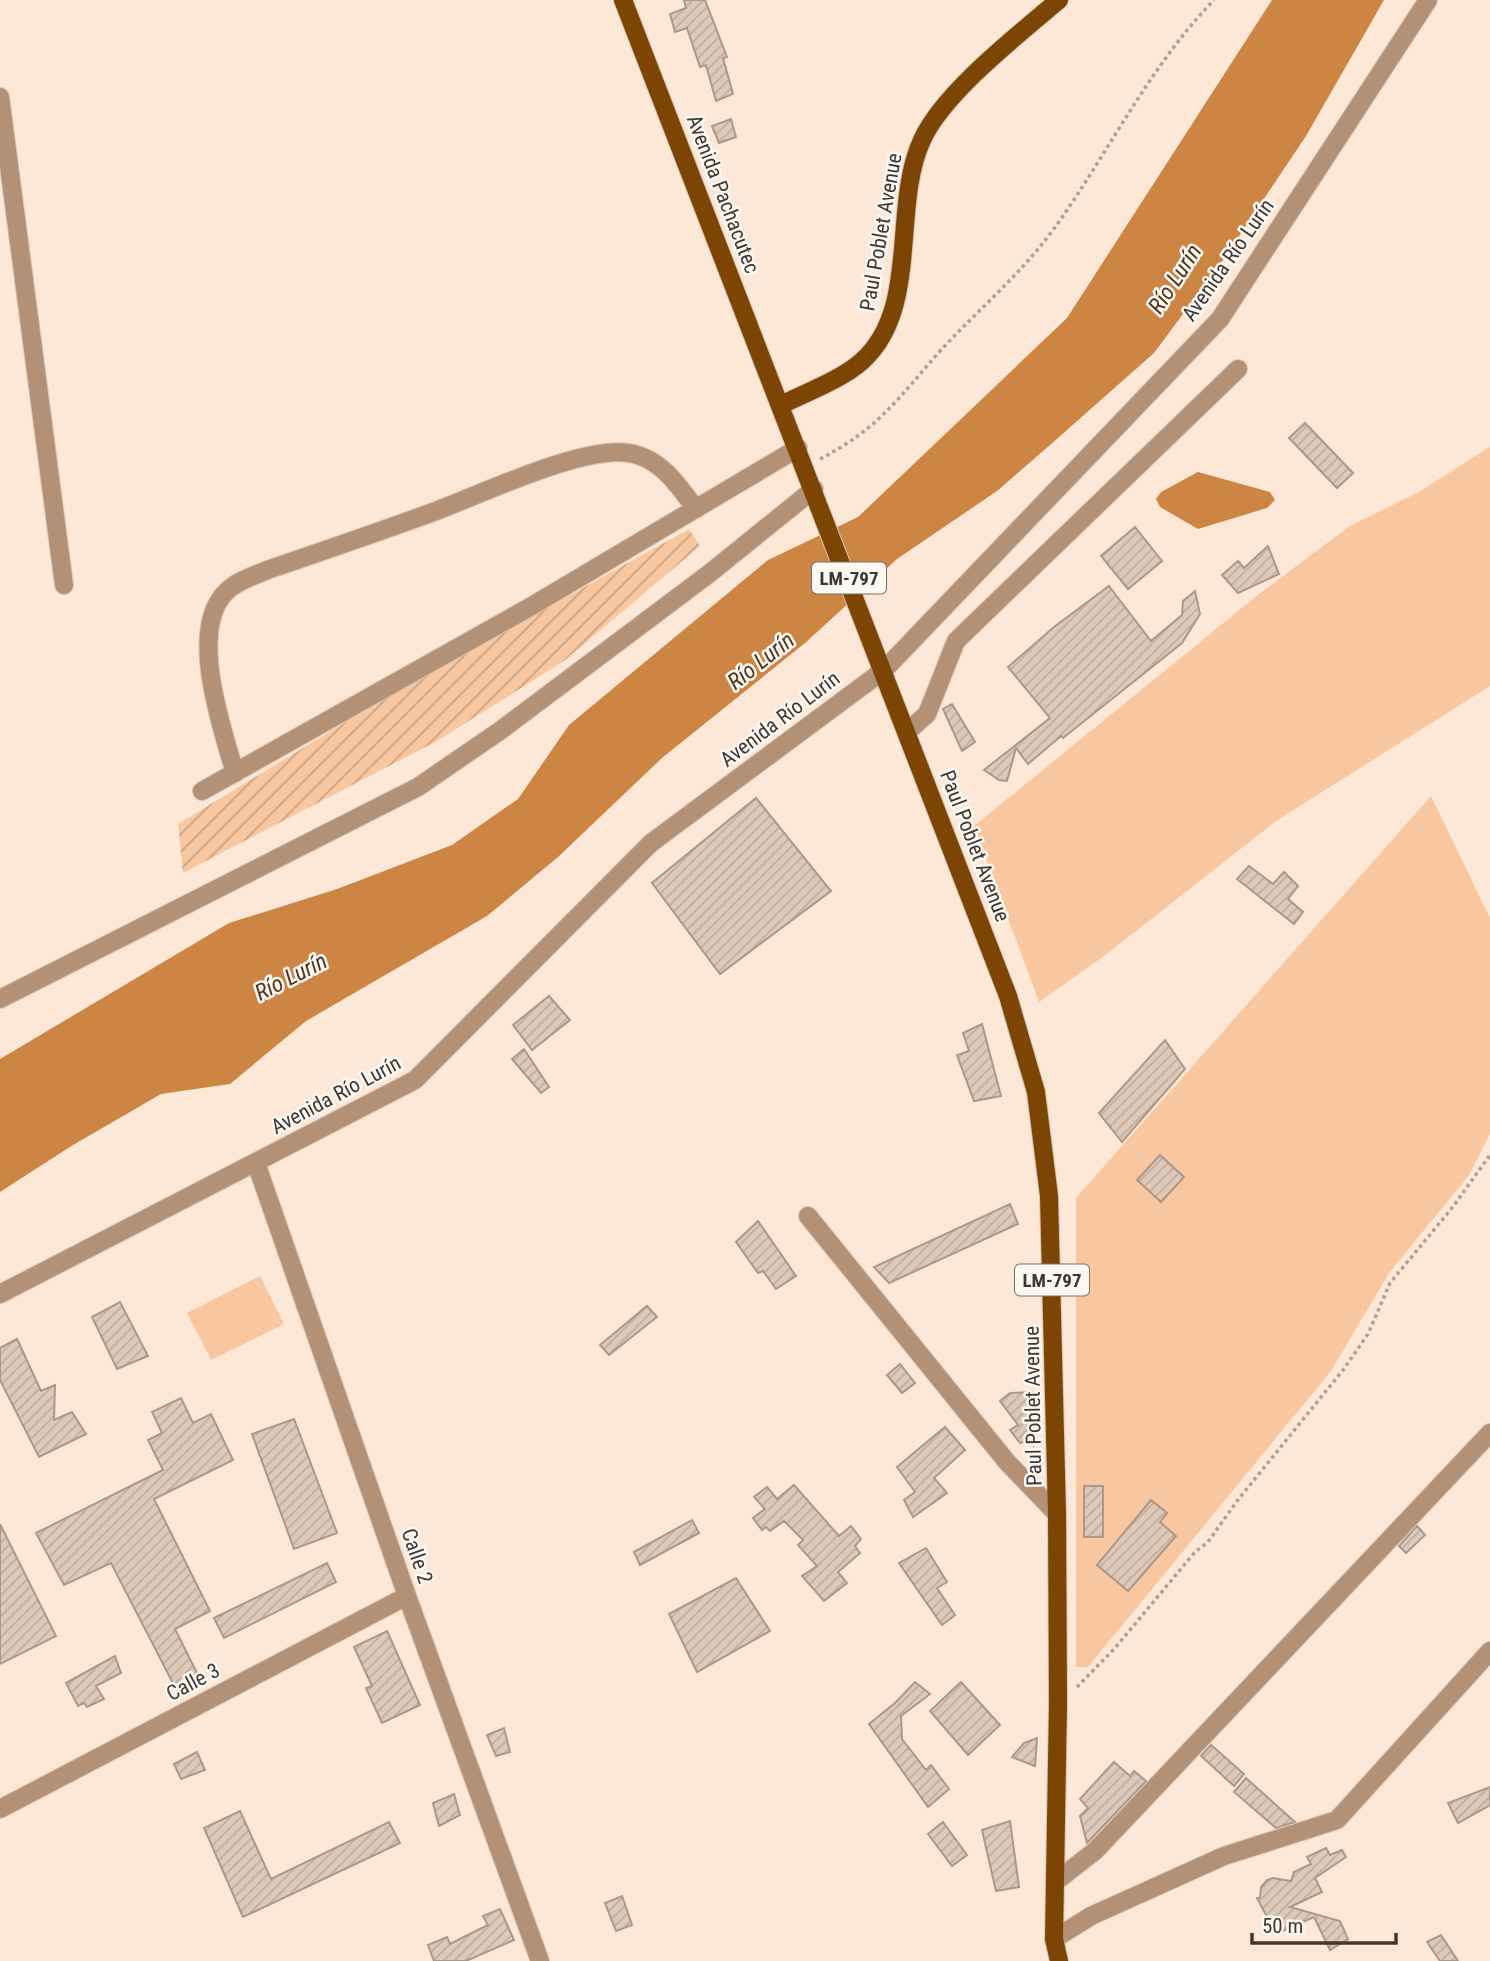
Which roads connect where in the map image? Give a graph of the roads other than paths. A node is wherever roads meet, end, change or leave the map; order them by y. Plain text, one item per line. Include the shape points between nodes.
1 (623, 0) edge
2 (1059, 0) edge
3 (1428, 0) edge
4 (0, 97) edge
5 (1238, 369) dead end
6 (781, 405) junction
7 (798, 448) junction
8 (814, 489) junction
9 (696, 509) junction
10 (64, 585) dead end
11 (884, 670) junction
12 (907, 732) junction
13 (235, 773) junction
14 (202, 791) dead end
15 (0, 999) edge
16 (256, 1163) junction
17 (808, 1216) dead end
18 (0, 1294) edge
19 (1490, 1433) edge
20 (1057, 1514) junction
21 (407, 1596) junction
22 (1490, 1651) edge
23 (0, 1809) edge
24 (1055, 1882) junction
25 (1054, 1939) junction
26 (540, 1961) edge
27 (1045, 1961) edge
28 (1059, 1961) edge

1 - 6 main road, Avenida Pachacutec / LM-797
2 - 6 main road, Paul Poblet Avenue via 953,96 922,139 908,187 901,273 885,332 861,362
3 - 11 street, Avenida Río Lurín via 1220,319
4 - 10 street
5 - 12 street via 956,641 927,714
6 - 7 main road, LM-797
7 - 8 main road, LM-797
7 - 9 street
8 - 11 main road, Paul Poblet Avenue / LM-797
8 - 15 street via 710,573 418,787
9 - 13 street
9 - 13 street via 656,463 625,452 603,452 233,585 216,606 207,647 214,699
11 - 12 main road, Paul Poblet Avenue / LM-797
11 - 16 street, Avenida Río Lurín via 651,843 415,1080
12 - 20 main road, Paul Poblet Avenue / LM-797 via 1007,996 1036,1091 1049,1196
13 - 14 street
16 - 18 street, Avenida Río Lurín
16 - 21 street, Calle 2
17 - 20 street via 1007,1462
19 - 24 street via 1095,1851
20 - 24 main road, Paul Poblet Avenue / LM-797
21 - 23 street, Calle 3
21 - 26 street, Calle 2
22 - 25 street via 1337,1820 1212,1861 1091,1916
24 - 25 main road, Paul Poblet Avenue / LM-797
25 - 27 main road, Paul Poblet Avenue / LM-797
25 - 28 main road, Paul Poblet Avenue / LM-797

